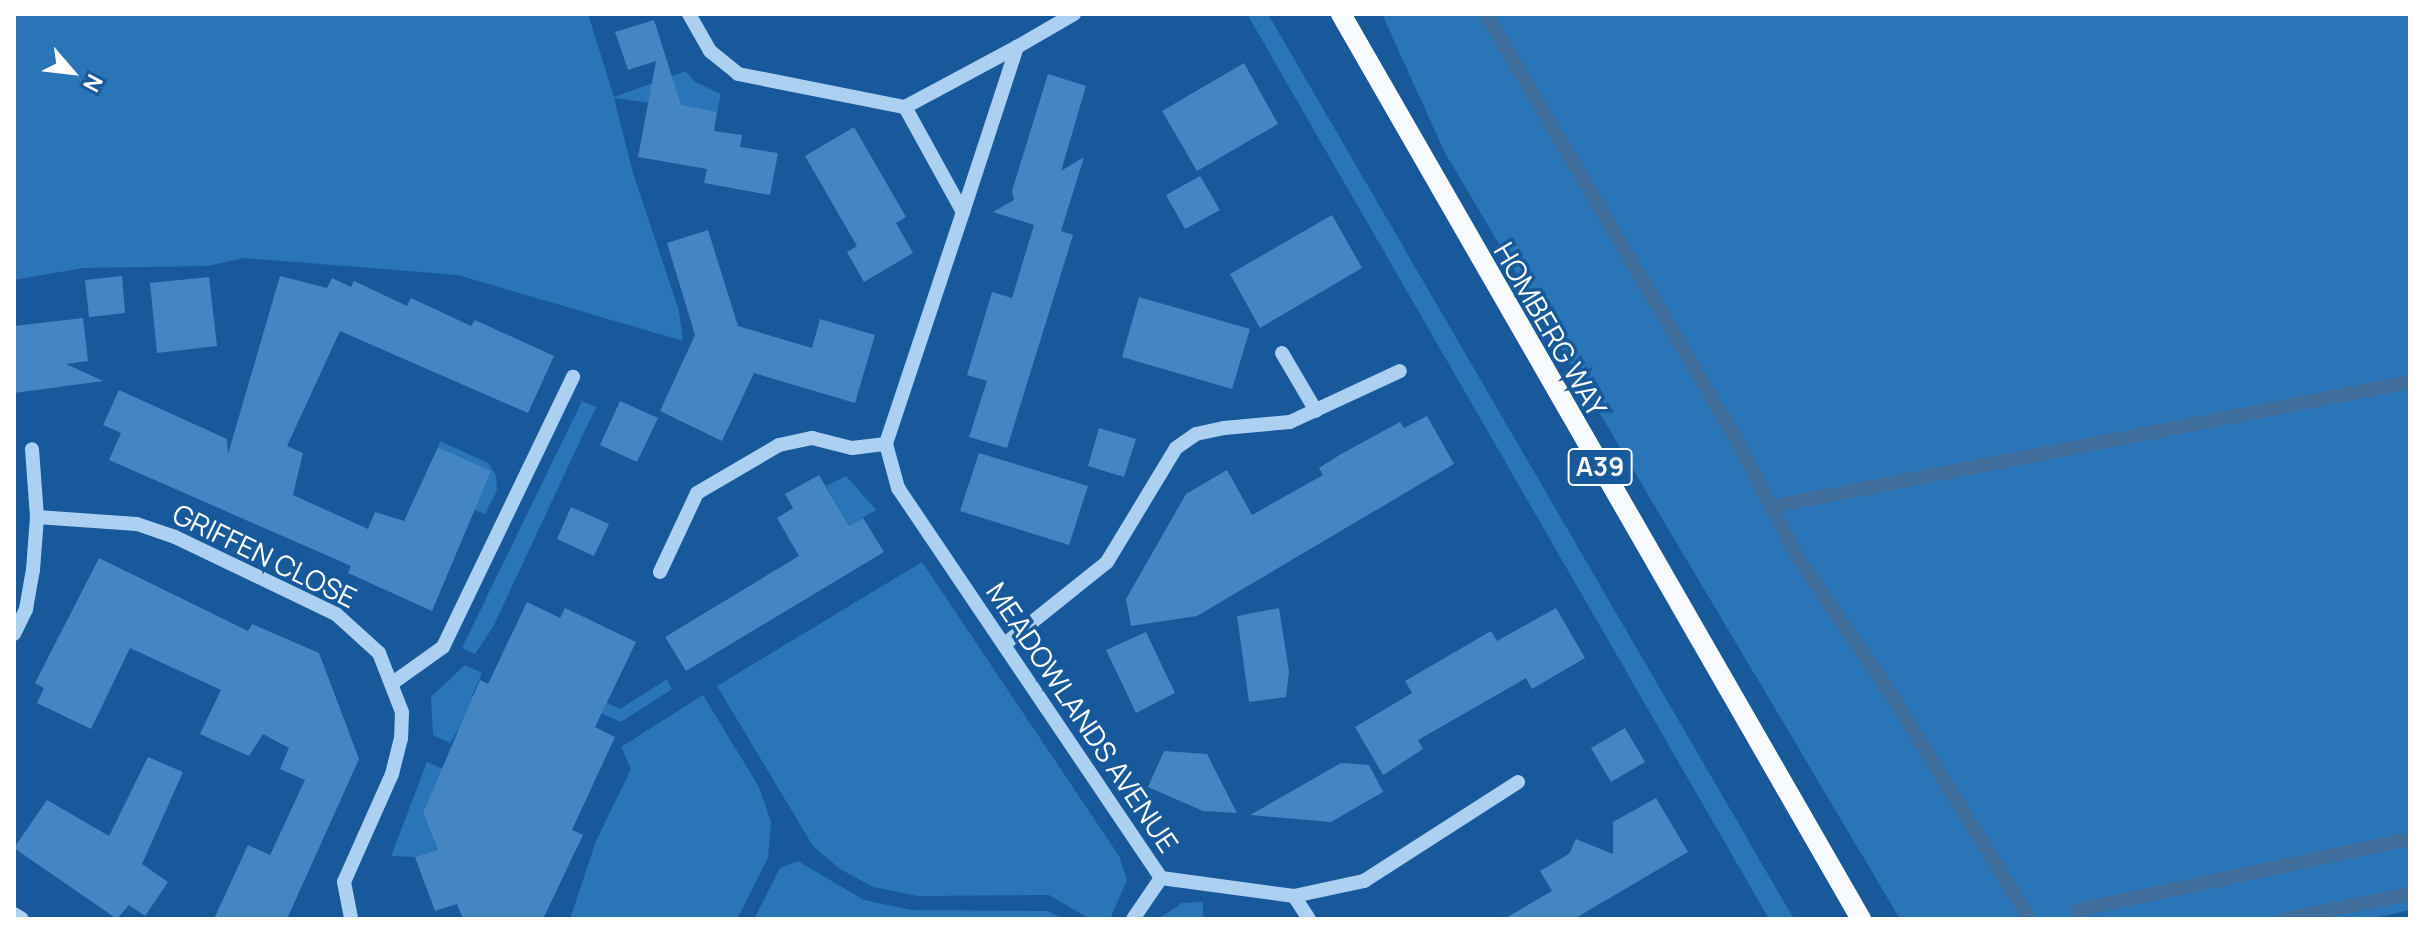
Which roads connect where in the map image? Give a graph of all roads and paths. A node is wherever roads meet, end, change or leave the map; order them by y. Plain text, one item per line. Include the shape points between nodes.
1 (689, 14) edge
2 (1074, 14) edge
3 (1341, 14) edge
4 (1017, 47) junction
5 (905, 107) junction
6 (963, 212) junction
7 (1282, 353) dead end
8 (1400, 371) dead end
9 (573, 377) dead end
10 (1316, 411) junction
11 (886, 444) junction
12 (32, 449) dead end
13 (37, 517) junction
14 (660, 572) dead end
15 (14, 634) edge
16 (1006, 643) junction
17 (394, 682) junction
18 (1518, 782) dead end
19 (1161, 878) junction
20 (1294, 896) junction
21 (14, 914) edge
22 (22, 919) edge
23 (351, 919) edge
24 (1133, 919) edge
25 (1309, 919) edge
26 (1861, 919) edge

1 - 5 street via 710,51 738,74
2 - 4 street
3 - 26 main road, HOMBERG WAY / A39
4 - 5 street
4 - 6 street
5 - 6 street
6 - 11 street
7 - 10 street
8 - 10 street
9 - 17 street via 443,647
10 - 16 street via 1290,422 1196,434 1176,448 1107,562
11 - 14 street via 852,448 812,438 779,445 697,493
11 - 16 street, MEADOWLANDS AVENUE via 898,488
12 - 13 street
13 - 15 street via 26,609
13 - 17 street, GRIFFEN CLOSE via 137,524 175,537 336,614 379,653
16 - 19 street, MEADOWLANDS AVENUE
17 - 23 street, GRIFFEN CLOSE via 402,712 401,738 392,774 344,882
18 - 20 street, MEADOWLANDS AVENUE via 1364,881
19 - 20 street, MEADOWLANDS AVENUE
19 - 24 street
20 - 25 street
21 - 22 street

